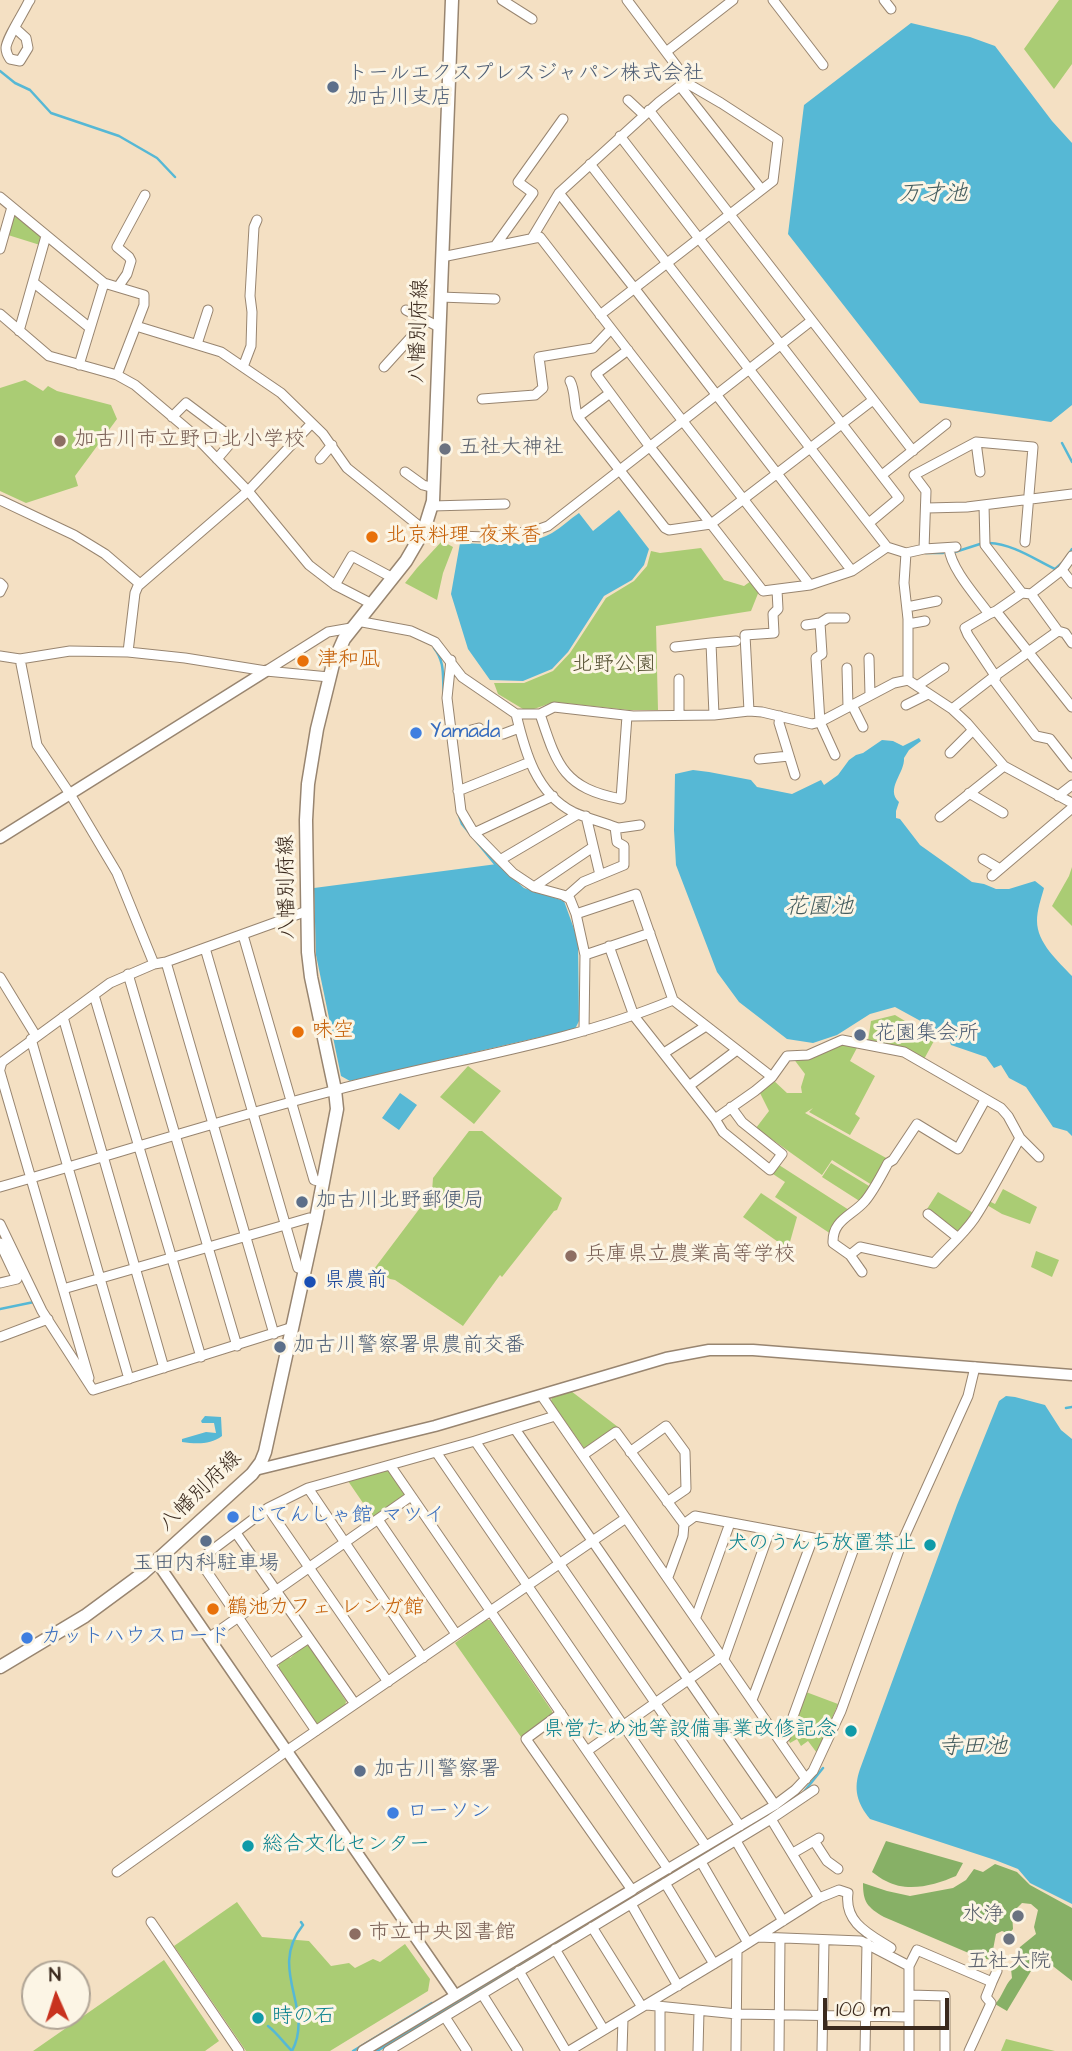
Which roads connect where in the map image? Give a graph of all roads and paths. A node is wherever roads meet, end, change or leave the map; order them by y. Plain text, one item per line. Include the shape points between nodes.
1 (30, 0) edge
2 (453, 0) edge
3 (502, 0) edge
4 (627, 0) edge
5 (733, 0) edge
6 (773, 0) edge
7 (884, 0) edge
8 (891, 9) dead end
9 (532, 19) dead end
10 (15, 28) dead end
11 (666, 52) junction
12 (823, 65) dead end
13 (682, 84) junction
14 (628, 100) dead end
15 (647, 112) junction
16 (563, 119) dead end
17 (620, 136) junction
18 (590, 164) junction
19 (761, 189) junction
20 (559, 193) junction
21 (145, 195) dead end
22 (0, 197) edge
23 (12, 208) junction
24 (730, 214) junction
25 (257, 220) dead end
26 (46, 236) junction
27 (532, 238) junction
28 (699, 239) junction
29 (495, 246) junction
30 (0, 249) edge
31 (442, 257) junction
32 (668, 264) junction
33 (33, 282) junction
34 (104, 283) junction
35 (118, 287) junction
36 (635, 289) junction
37 (440, 296) junction
38 (495, 299) dead end
39 (208, 310) dead end
40 (406, 310) dead end
41 (0, 314) edge
42 (600, 315) junction
43 (424, 319) junction
44 (811, 321) junction
45 (136, 326) junction
46 (439, 327) junction
47 (90, 328) junction
48 (611, 329) junction
49 (19, 331) junction
50 (197, 344) junction
51 (781, 346) junction
52 (628, 350) junction
53 (79, 365) junction
54 (384, 367) dead end
55 (243, 368) junction
56 (750, 369) junction
57 (117, 375) junction
58 (570, 380) dead end
59 (610, 393) junction
60 (717, 396) junction
61 (482, 399) dead end
62 (873, 400) junction
63 (172, 417) junction
64 (579, 417) junction
65 (684, 421) junction
66 (311, 424) junction
67 (842, 424) junction
68 (946, 425) dead end
69 (976, 442) junction
70 (332, 445) junction
71 (650, 447) junction
72 (811, 448) junction
73 (913, 451) junction
74 (217, 459) junction
75 (320, 459) dead end
76 (620, 471) junction
77 (405, 472) dead end
78 (980, 472) dead end
79 (776, 475) junction
80 (882, 475) junction
81 (434, 488) junction
82 (248, 491) junction
83 (1072, 494) edge
84 (0, 500) edge
85 (744, 500) junction
86 (1029, 500) junction
87 (505, 504) dead end
88 (984, 505) junction
89 (432, 506) junction
90 (927, 508) junction
91 (869, 523) junction
92 (711, 524) junction
93 (424, 530) junction
94 (1025, 542) dead end
95 (887, 547) junction
96 (924, 549) junction
97 (906, 553) junction
98 (1072, 556) edge
99 (1062, 570) junction
100 (852, 571) junction
101 (393, 578) junction
102 (0, 583) edge
103 (1072, 583) edge
104 (140, 584) junction
105 (335, 585) junction
106 (810, 585) junction
107 (777, 590) junction
108 (0, 592) edge
109 (1026, 593) junction
110 (937, 601) dead end
111 (372, 604) junction
112 (907, 607) junction
113 (992, 612) junction
114 (845, 618) dead end
115 (925, 621) dead end
116 (820, 623) junction
117 (354, 624) junction
118 (908, 624) junction
119 (806, 625) dead end
120 (1058, 631) junction
121 (731, 638) dead end
122 (711, 643) junction
123 (1072, 643) edge
124 (675, 647) dead end
125 (128, 652) junction
126 (1029, 653) junction
127 (0, 656) edge
128 (869, 658) dead end
129 (20, 659) junction
130 (450, 660) junction
131 (847, 668) dead end
132 (944, 668) dead end
133 (266, 671) junction
134 (328, 677) junction
135 (994, 677) junction
136 (679, 679) dead end
137 (908, 680) junction
138 (917, 686) junction
139 (928, 694) junction
140 (870, 695) junction
141 (906, 705) dead end
142 (850, 706) junction
143 (1072, 707) edge
144 (953, 709) junction
145 (749, 711) junction
146 (516, 714) junction
147 (540, 714) junction
148 (679, 715) junction
149 (714, 715) junction
150 (627, 716) junction
151 (780, 716) junction
152 (820, 722) junction
153 (863, 727) dead end
154 (479, 728) dead end
155 (519, 728) junction
156 (973, 730) junction
157 (503, 734) dead end
158 (452, 735) junction
159 (950, 753) dead end
160 (835, 755) dead end
161 (789, 756) junction
162 (759, 759) dead end
163 (530, 762) junction
164 (1004, 766) junction
165 (1072, 767) edge
166 (795, 775) dead end
167 (1072, 785) edge
168 (458, 791) junction
169 (969, 793) junction
170 (71, 794) junction
171 (553, 796) junction
172 (1058, 796) junction
173 (1072, 806) edge
174 (1003, 813) dead end
175 (582, 815) junction
176 (940, 817) dead end
177 (640, 825) dead end
178 (615, 827) junction
179 (474, 833) junction
180 (0, 838) edge
181 (593, 847) junction
182 (983, 859) dead end
183 (500, 860) junction
184 (600, 875) junction
185 (534, 887) junction
186 (566, 897) junction
187 (307, 912) junction
188 (576, 914) junction
189 (650, 933) junction
190 (243, 935) junction
191 (609, 946) junction
192 (205, 948) junction
193 (585, 955) junction
194 (166, 962) junction
195 (154, 964) junction
196 (128, 974) junction
197 (0, 977) edge
198 (94, 995) junction
199 (673, 1000) junction
200 (634, 1016) junction
201 (63, 1017) junction
202 (706, 1026) junction
203 (584, 1031) junction
204 (34, 1038) junction
205 (737, 1050) junction
206 (664, 1053) junction
207 (0, 1066) edge
208 (772, 1077) junction
209 (689, 1086) junction
210 (335, 1090) junction
211 (985, 1100) junction
212 (291, 1102) junction
213 (731, 1107) junction
214 (252, 1114) junction
215 (715, 1119) junction
216 (214, 1125) junction
217 (176, 1136) junction
218 (1020, 1138) junction
219 (139, 1147) junction
220 (1039, 1157) dead end
221 (103, 1158) junction
222 (67, 1168) junction
223 (30, 1178) junction
224 (323, 1182) junction
225 (0, 1187) edge
226 (928, 1214) dead end
227 (316, 1219) junction
228 (0, 1224) edge
229 (285, 1225) junction
230 (246, 1236) junction
231 (957, 1237) junction
232 (0, 1244) edge
233 (208, 1247) junction
234 (850, 1255) junction
235 (172, 1258) junction
236 (135, 1268) junction
237 (305, 1270) junction
238 (862, 1272) dead end
239 (99, 1278) junction
240 (0, 1283) edge
241 (63, 1289) junction
242 (48, 1319) junction
243 (293, 1327) junction
244 (274, 1334) junction
245 (0, 1337) edge
246 (237, 1346) junction
247 (201, 1357) junction
248 (975, 1367) junction
249 (164, 1368) junction
250 (1072, 1375) edge
251 (129, 1379) junction
252 (93, 1390) junction
253 (541, 1395) junction
254 (555, 1416) junction
255 (516, 1429) junction
256 (475, 1441) junction
257 (436, 1452) junction
258 (630, 1452) junction
259 (583, 1455) junction
260 (390, 1465) junction
261 (255, 1470) junction
262 (307, 1488) junction
263 (411, 1496) junction
264 (667, 1502) junction
265 (268, 1508) junction
266 (626, 1518) junction
267 (379, 1521) junction
268 (730, 1523) junction
269 (684, 1524) junction
270 (770, 1530) junction
271 (236, 1533) junction
272 (813, 1538) junction
273 (593, 1540) junction
274 (857, 1540) junction
275 (902, 1542) junction
276 (345, 1544) junction
277 (156, 1561) junction
278 (559, 1563) junction
279 (311, 1568) junction
280 (668, 1577) junction
281 (526, 1586) junction
282 (276, 1591) junction
283 (491, 1611) junction
284 (239, 1618) junction
285 (696, 1618) junction
286 (456, 1634) junction
287 (210, 1637) junction
288 (309, 1638) junction
289 (723, 1657) junction
290 (423, 1658) junction
291 (270, 1664) junction
292 (0, 1667) edge
293 (688, 1680) junction
294 (388, 1682) junction
295 (752, 1700) junction
296 (654, 1703) junction
297 (355, 1704) junction
298 (561, 1713) junction
299 (622, 1726) junction
300 (316, 1731) junction
301 (781, 1741) junction
302 (288, 1750) junction
303 (587, 1751) junction
304 (806, 1779) junction
305 (814, 1790) dead end
306 (775, 1805) junction
307 (771, 1819) junction
308 (740, 1826) junction
309 (736, 1841) junction
310 (706, 1846) junction
311 (793, 1853) junction
312 (701, 1862) junction
313 (668, 1868) junction
314 (838, 1869) dead end
315 (117, 1872) dead end
316 (666, 1883) junction
317 (632, 1890) junction
318 (819, 1898) junction
319 (631, 1904) junction
320 (783, 1921) junction
321 (151, 1922) dead end
322 (592, 1927) junction
323 (758, 1937) junction
324 (780, 1938) junction
325 (824, 1941) junction
326 (748, 1943) junction
327 (867, 1943) junction
328 (891, 1948) dead end
329 (555, 1949) junction
330 (737, 1950) junction
331 (714, 1964) junction
332 (909, 1966) junction
333 (519, 1971) junction
334 (997, 1971) dead end
335 (992, 1982) junction
336 (678, 1986) junction
337 (482, 1994) junction
338 (455, 1995) junction
339 (910, 1995) junction
340 (644, 2006) junction
341 (660, 2008) junction
342 (699, 2011) junction
343 (737, 2014) junction
344 (780, 2014) junction
345 (823, 2015) junction
346 (445, 2017) junction
347 (866, 2017) junction
348 (909, 2017) junction
349 (623, 2019) junction
350 (604, 2030) junction
351 (239, 2051) edge
352 (363, 2051) edge
353 (388, 2051) edge
354 (467, 2051) edge
355 (518, 2051) edge
356 (568, 2051) edge
357 (622, 2051) edge
358 (660, 2051) edge
359 (698, 2051) edge
360 (736, 2051) edge
361 (779, 2051) edge
362 (822, 2051) edge
363 (865, 2051) edge
364 (909, 2051) edge
365 (945, 2051) edge
366 (969, 2051) edge

1 - 10 street
2 - 31 main road, 八幡別府線
3 - 9 street
4 - 11 street
5 - 11 street
6 - 12 street
7 - 8 street
11 - 13 street via 680,72
13 - 15 street
13 - 19 street
13 - 19 street via 778,140 773,181
14 - 15 street
15 - 17 street
15 - 24 street
16 - 29 street via 519,182 536,189
17 - 18 street
17 - 28 street
18 - 20 street
18 - 32 street
19 - 24 street
20 - 27 street
20 - 36 street
21 - 35 street via 117,247 131,261
22 - 23 street
23 - 26 street
23 - 30 street
24 - 28 street
24 - 44 street
25 - 55 street via 251,346
26 - 33 street
26 - 34 street
27 - 29 street
27 - 42 street via 540,237
28 - 32 street
28 - 51 street
29 - 31 street
31 - 37 main road, 八幡別府線
32 - 36 street
32 - 56 street
33 - 47 street
33 - 49 street
34 - 35 street
34 - 47 street
35 - 45 street via 144,295
36 - 42 street
36 - 60 street
37 - 38 street
37 - 46 main road, 八幡別府線
39 - 50 street
40 - 43 street
41 - 49 street
42 - 48 street
43 - 46 street
43 - 54 street
44 - 51 street
44 - 62 street
45 - 50 street
45 - 57 street
46 - 81 main road, 八幡別府線
47 - 53 street
48 - 52 street
48 - 61 street via 593,348 539,356 542,387 535,395 504,402
49 - 53 street via 48,356
50 - 55 street via 221,352
51 - 56 street
51 - 67 street
52 - 59 street via 596,374
52 - 65 street
53 - 57 street
55 - 66 street via 281,393
56 - 60 street
56 - 72 street
57 - 63 street
58 - 64 street
59 - 64 street
59 - 71 street
60 - 65 street
60 - 79 street
62 - 67 street
62 - 73 street
63 - 74 street
63 - 74 street via 186,403 234,439
64 - 76 street
65 - 71 street
65 - 85 street
66 - 70 street
66 - 82 street
67 - 72 street
67 - 80 street
68 - 73 street
69 - 78 street
69 - 86 street via 1033,447
69 - 90 street via 914,475 926,491
70 - 75 street
70 - 93 street via 347,468
71 - 76 street
71 - 92 street
72 - 79 street
72 - 91 street
73 - 80 street
74 - 82 street
76 - 92 street via 669,530
76 - 93 street via 548,526 534,531 486,537
77 - 81 street
79 - 85 street
79 - 100 street
80 - 91 street via 900,498
81 - 89 main road, 八幡別府線
82 - 104 street
82 - 105 street via 310,565
83 - 86 street
84 - 104 street via 74,535
85 - 92 street
85 - 106 street
86 - 88 street
86 - 94 street via 1023,526
87 - 89 street
88 - 90 street
88 - 109 street via 985,545 995,564
89 - 93 main road, 八幡別府線
90 - 96 street
91 - 95 street
92 - 107 street via 764,591
93 - 101 main road, 八幡別府線
95 - 97 street
95 - 100 street
96 - 97 street
96 - 113 street via 953,548 950,556 960,582
97 - 112 street
98 - 99 street
99 - 103 street
99 - 109 street
100 - 106 street
101 - 105 street via 352,556
101 - 111 main road, 八幡別府線
102 - 108 street
104 - 125 street
105 - 111 street
106 - 107 street
107 - 145 street via 774,633 746,635 751,665
109 - 113 street
109 - 120 street
110 - 112 street
111 - 117 main road, 八幡別府線
112 - 118 street
113 - 126 street
113 - 135 street via 964,625 973,649
114 - 116 street
115 - 118 street
116 - 119 street
116 - 152 street via 822,654 811,658
117 - 130 street via 411,631 435,642
117 - 133 street via 328,632
117 - 134 main road, 八幡別府線
118 - 137 street
120 - 123 street
120 - 126 street
121 - 122 street
122 - 124 street
122 - 149 street via 708,669
125 - 129 street via 70,651
125 - 133 street
126 - 135 street
126 - 143 street
127 - 129 street
128 - 140 street
129 - 170 street via 37,745
130 - 146 street via 462,677
130 - 158 street via 447,698
131 - 142 street
132 - 138 street
133 - 134 street
133 - 170 street
134 - 187 main road, 八幡別府線 via 308,784
135 - 144 street
135 - 165 street via 1036,736 1050,739
136 - 148 street
137 - 138 street
137 - 140 street
138 - 139 street
139 - 141 street
139 - 144 street
140 - 142 street
142 - 152 street
142 - 153 street
144 - 156 street
145 - 149 street
145 - 151 street
146 - 147 street
146 - 155 street
147 - 150 street via 554,707
147 - 150 street via 553,754 564,771 589,791 621,799
148 - 149 street
148 - 150 street
151 - 152 street
151 - 161 street
152 - 160 street
154 - 158 street
155 - 157 street
155 - 163 street
156 - 159 street
156 - 164 street
158 - 168 street
161 - 162 street
161 - 166 street
163 - 168 street
163 - 171 street via 539,782
164 - 169 street
164 - 172 street
167 - 172 street
168 - 179 street via 461,811
169 - 174 street
169 - 176 street
170 - 180 street
170 - 195 street via 117,873
171 - 175 street
171 - 179 street
172 - 173 street
173 - 182 street via 996,872
175 - 178 street
175 - 181 street
175 - 183 street
177 - 178 street
178 - 184 street via 617,842 624,846 624,865
179 - 183 street
181 - 184 street
181 - 185 street
183 - 185 street
184 - 186 street
185 - 186 street
186 - 188 street
187 - 190 street
187 - 210 main road, 八幡別府線 via 311,977
188 - 189 street via 636,894
188 - 193 street
189 - 191 street
189 - 199 street
190 - 192 street
190 - 212 street
191 - 193 street
191 - 200 street
192 - 194 street
192 - 214 street
193 - 203 street
194 - 195 street
194 - 216 street
195 - 196 street
196 - 198 street
196 - 217 street
197 - 204 street
198 - 201 street
198 - 219 street
199 - 200 street
199 - 202 street
200 - 203 street
200 - 206 street
201 - 204 street
201 - 221 street
202 - 205 street
202 - 206 street
203 - 210 street
204 - 207 street
204 - 222 street
205 - 208 street
205 - 209 street
206 - 209 street
207 - 223 street
208 - 211 street via 787,1056 808,1055 842,1040 904,1052
208 - 213 street
209 - 215 street
210 - 212 street
210 - 224 main road, 八幡別府線 via 336,1120
211 - 218 street via 1001,1108
211 - 234 street via 958,1149 917,1124 864,1202 833,1234 833,1243
212 - 214 street
212 - 224 street via 314,1181
213 - 215 street
213 - 215 street via 742,1122 782,1154 770,1170 723,1132
214 - 216 street
214 - 229 street
216 - 217 street
216 - 230 street
217 - 219 street
217 - 233 street
218 - 220 street
218 - 231 street via 975,1218
219 - 221 street
219 - 235 street
221 - 222 street
221 - 236 street
222 - 223 street
222 - 239 street
223 - 225 street
223 - 241 street
224 - 227 main road, 八幡別府線
226 - 231 street
227 - 229 street
227 - 237 main road, 八幡別府線
228 - 242 street
229 - 230 street
229 - 237 street via 298,1268
230 - 233 street
230 - 244 street
231 - 234 street via 934,1263 860,1247
232 - 240 street via 17,1279
233 - 235 street
233 - 246 street
234 - 238 street
235 - 236 street
235 - 247 street
236 - 239 street
236 - 249 street
237 - 243 main road, 八幡別府線
239 - 241 street
239 - 251 street
241 - 252 street
242 - 245 street
242 - 252 street
243 - 244 street
243 - 261 main road, 八幡別府線 via 265,1452
244 - 246 street
246 - 247 street
247 - 249 street
248 - 250 street
248 - 253 street via 709,1350
248 - 275 street via 968,1396
249 - 251 street
251 - 252 street
253 - 254 street
253 - 261 street
254 - 255 street
254 - 259 street
255 - 256 street
255 - 273 street
256 - 257 street
256 - 278 street
257 - 260 street
257 - 281 street
258 - 259 street via 616,1432
258 - 264 street
258 - 264 street via 666,1426 685,1452 686,1489
259 - 266 street
260 - 262 street
260 - 263 street
261 - 277 main road, 八幡別府線
262 - 265 street
262 - 276 street
263 - 267 street
263 - 283 street
264 - 269 street
265 - 271 street
265 - 279 street
266 - 273 street
266 - 280 street
267 - 276 street
267 - 286 street
268 - 269 street via 695,1516
268 - 270 street
268 - 285 street
269 - 280 street
270 - 272 street
270 - 289 street
271 - 282 street
271 - 284 street via 199,1560
272 - 274 street
272 - 295 street
273 - 278 street
273 - 293 street
274 - 275 street
274 - 301 street
275 - 304 street via 841,1711
276 - 279 street
276 - 290 street
277 - 287 street
277 - 292 main road, 八幡別府線 via 100,1606
278 - 281 street
278 - 296 street
279 - 282 street
279 - 294 street
280 - 285 street
281 - 283 street
281 - 299 street
282 - 284 street
282 - 288 street
283 - 286 street
283 - 298 street
284 - 287 street
284 - 291 street
285 - 289 street
286 - 290 street
287 - 302 street
288 - 291 street
288 - 297 street
289 - 293 street
289 - 295 street
290 - 294 street
291 - 300 street
293 - 296 street
293 - 306 street
294 - 297 street
295 - 301 street
296 - 299 street
296 - 308 street
297 - 300 street
298 - 303 street
298 - 317 street via 526,1739
299 - 303 street
299 - 310 street
300 - 302 street
301 - 304 street
302 - 315 street
302 - 338 street
303 - 313 street
304 - 306 street
305 - 307 street
306 - 308 street
307 - 309 street
307 - 311 street
308 - 310 street
309 - 312 street
309 - 320 street
310 - 313 street
311 - 314 street via 816,1840 827,1861
311 - 318 street
312 - 316 street
312 - 326 street
313 - 317 street
316 - 319 street
316 - 331 street
317 - 338 street
318 - 320 street
318 - 328 street via 839,1890 848,1893 846,1906 860,1929
319 - 322 street
319 - 336 street
320 - 323 street
321 - 351 street
322 - 329 street
322 - 340 street
323 - 324 street
323 - 326 street
324 - 325 street
324 - 344 street
325 - 327 street
325 - 345 street
326 - 330 street
327 - 332 street
327 - 347 street
329 - 333 street
329 - 350 street
330 - 331 street
330 - 343 street
331 - 336 street
332 - 335 street via 917,1950
332 - 339 street
333 - 337 street
333 - 356 street
334 - 335 street
335 - 366 street via 986,1997 991,2003
336 - 340 street
337 - 346 street
337 - 355 street
338 - 352 street
339 - 348 street
339 - 365 street via 945,1996
340 - 341 street
340 - 349 street
341 - 342 street
341 - 358 street
342 - 343 street
342 - 359 street
343 - 344 street
343 - 360 street
344 - 345 street
344 - 361 street
345 - 347 street
345 - 362 street
346 - 353 street
346 - 354 street
347 - 348 street
347 - 363 street
348 - 364 street
349 - 350 street
349 - 357 street
350 - 356 street

